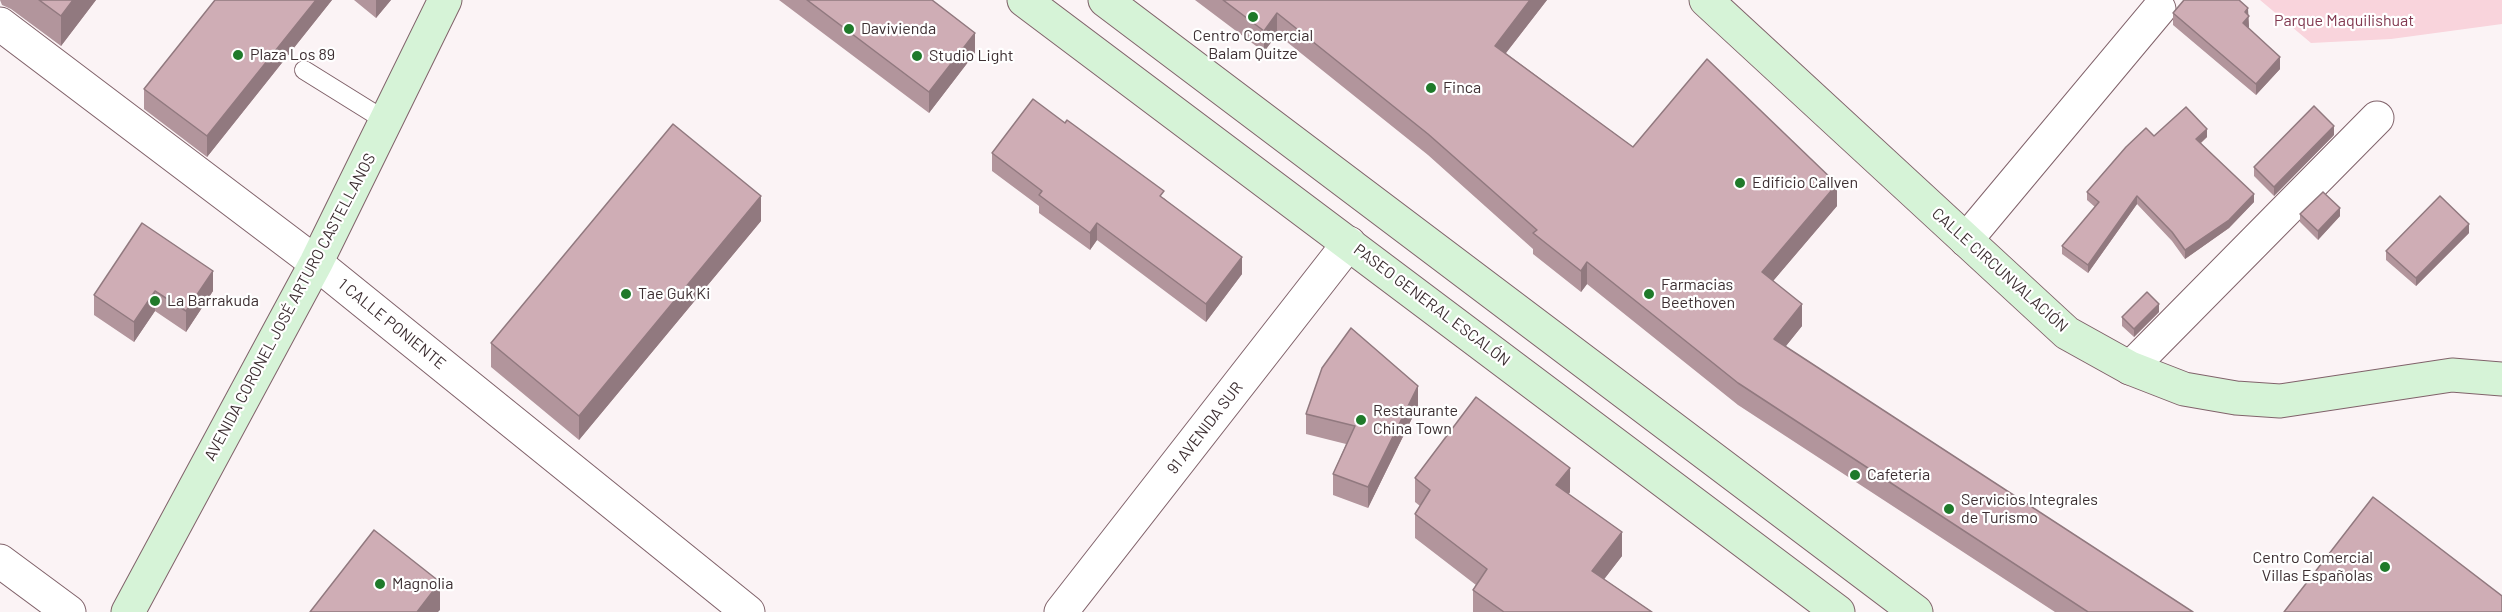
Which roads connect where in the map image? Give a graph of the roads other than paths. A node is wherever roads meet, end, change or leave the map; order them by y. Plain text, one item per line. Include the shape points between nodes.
1 (445, 0) edge
2 (1024, 0) edge
3 (1105, 0) edge
4 (1706, 0) edge
5 (2159, 9) dead end
6 (0, 24) edge
7 (304, 70) dead end
8 (2377, 118) dead end
9 (386, 121) junction
10 (1966, 240) junction
11 (1349, 243) junction
12 (316, 263) junction
13 (2130, 368) junction
14 (2502, 379) edge
15 (0, 561) edge
16 (1062, 611) edge
17 (69, 612) edge
18 (128, 612) edge
19 (748, 612) edge
20 (1838, 612) edge
21 (1916, 612) edge

1 - 9 main road, AVENIDA CORONEL JOSÉ ARTURO CASTELLANOS
2 - 11 main road, PASEO GENERAL ESCALÓN
3 - 21 main road
4 - 10 main road, CALLE CIRCUNVALACIÓN
5 - 10 street
6 - 12 street, 1 CALLE PONIENTE via 219,179
7 - 9 lane
8 - 13 street
9 - 12 main road, AVENIDA CORONEL JOSÉ ARTURO CASTELLANOS
10 - 13 main road, CALLE CIRCUNVALACIÓN via 2067,333
11 - 16 street, 91 AVENIDA SUR
11 - 20 main road, PASEO GENERAL ESCALÓN
12 - 18 main road, AVENIDA CORONEL JOSÉ ARTURO CASTELLANOS
12 - 19 street, 1 CALLE PONIENTE
13 - 14 main road, CALLE CIRCUNVALACIÓN via 2184,389 2280,401 2452,375
15 - 17 street

